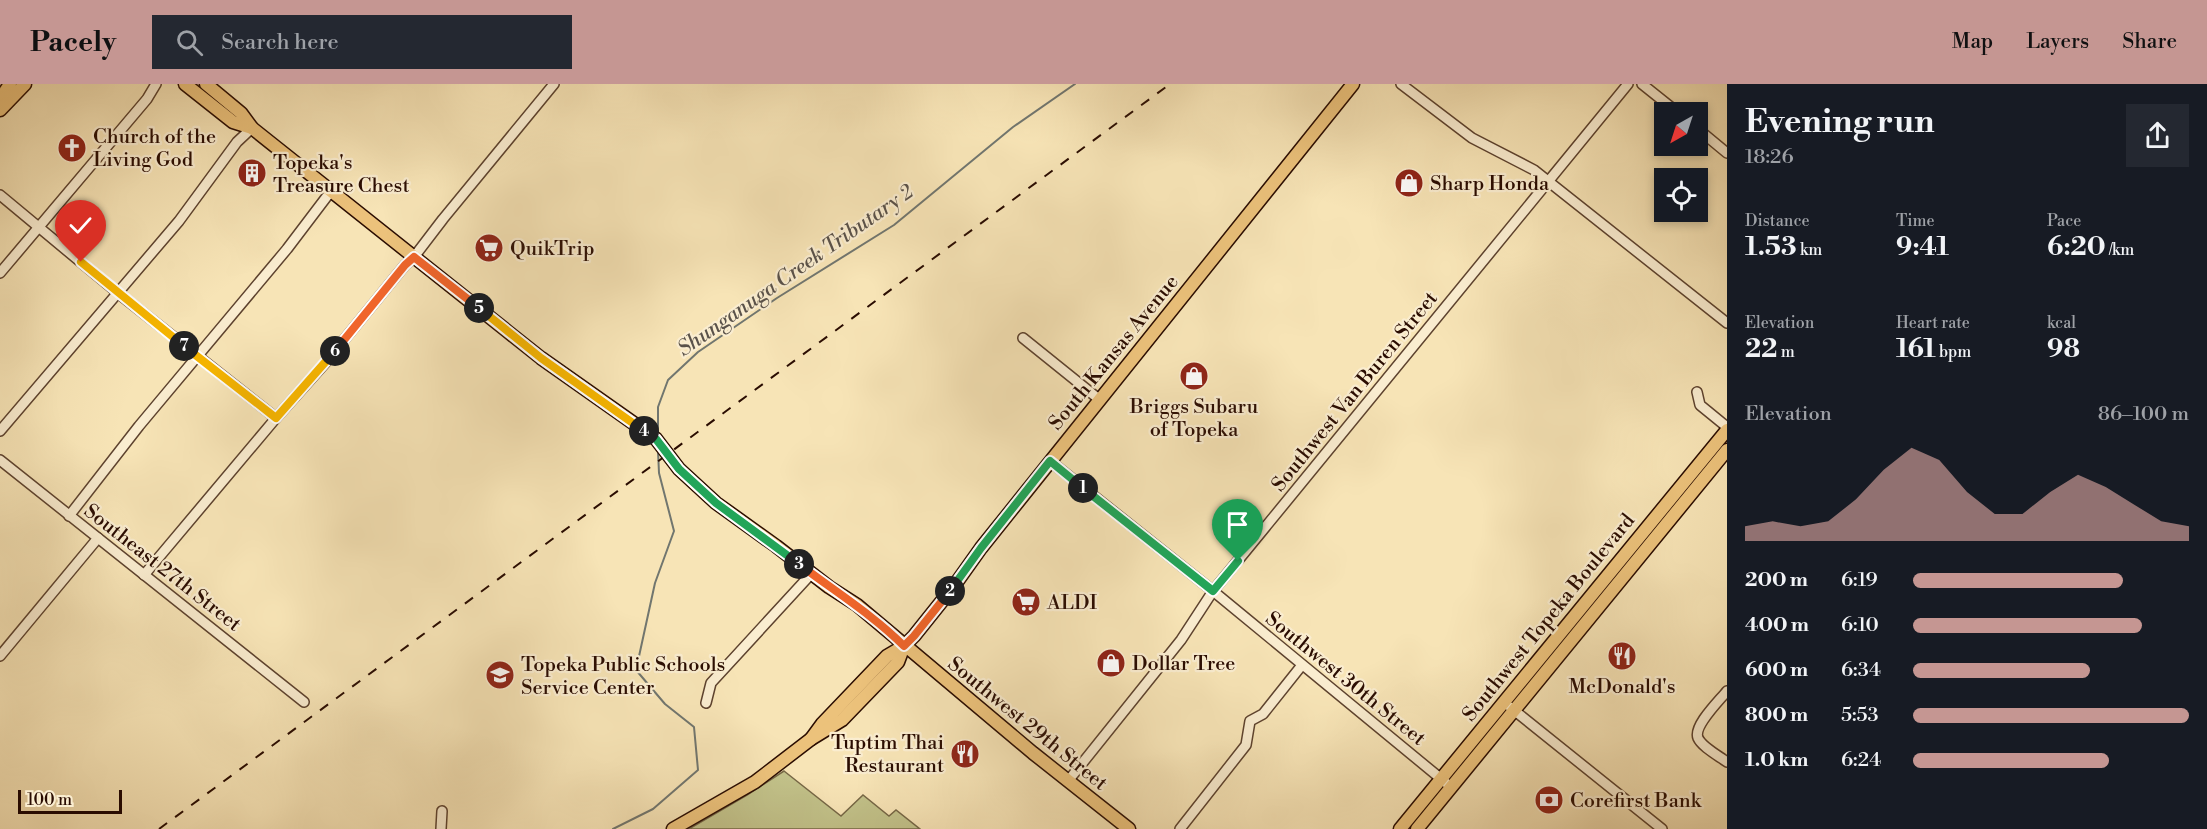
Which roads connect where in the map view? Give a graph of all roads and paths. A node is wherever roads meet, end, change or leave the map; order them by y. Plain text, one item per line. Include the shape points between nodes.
1 (10, 84) edge
2 (25, 84) edge
3 (156, 84) edge
4 (185, 84) edge
5 (206, 84) edge
6 (555, 84) edge
7 (1353, 84) edge
8 (1401, 84) edge
9 (1628, 84) edge
10 (1642, 84) edge
11 (0, 99) edge
12 (1664, 102) edge
13 (0, 110) edge
14 (252, 128) junction
15 (1708, 137) edge
16 (1727, 153) edge
17 (1549, 181) junction
18 (331, 191) junction
19 (0, 195) edge
20 (39, 227) junction
21 (414, 257) junction
22 (0, 273) edge
23 (118, 293) junction
24 (1727, 323) edge
25 (1023, 338) dead end
26 (197, 357) junction
27 (1697, 392) dead end
28 (1100, 400) junction
29 (276, 418) junction
30 (1727, 428) edge
31 (0, 431) edge
32 (1727, 450) edge
33 (0, 460) edge
34 (1050, 461) junction
35 (69, 516) junction
36 (1664, 517) junction
37 (98, 538) junction
38 (1619, 561) junction
39 (1629, 570) junction
40 (812, 573) junction
41 (144, 575) junction
42 (1213, 591) junction
43 (904, 646) junction
44 (0, 657) edge
45 (1302, 665) junction
46 (1727, 691) edge
47 (304, 702) dead end
48 (1504, 702) junction
49 (706, 703) dead end
50 (1514, 710) junction
51 (1727, 762) edge
52 (1068, 781) junction
53 (1446, 783) junction
54 (442, 811) dead end
55 (441, 829) edge
56 (673, 829) edge
57 (1129, 829) edge
58 (1180, 829) edge
59 (1400, 829) edge
60 (1417, 829) edge
61 (1661, 829) edge

1 - 11 main road
2 - 13 main road
3 - 20 street
4 - 14 main road via 233,122
5 - 14 main road via 241,113
6 - 21 street
7 - 28 main road, South Kansas Avenue
8 - 17 street via 1472,138 1521,161
9 - 17 street, Southwest Van Buren Street
10 - 12 street
14 - 18 main road, Southwest 29th Street
14 - 23 street
15 - 16 street
17 - 24 street
17 - 42 street, Southwest Van Buren Street
18 - 21 main road, Southwest 29th Street
18 - 26 street
19 - 20 street
20 - 22 street
20 - 23 street
21 - 29 street
21 - 40 main road, Southwest 29th Street via 541,358 656,439 679,469 716,503
23 - 26 street
23 - 31 street
25 - 28 street
26 - 29 street
26 - 35 street
27 - 30 street via 1700,405
28 - 34 main road, South Kansas Avenue
29 - 41 street
30 - 36 main road, Southwest Topeka Boulevard
32 - 36 main road, Southwest Topeka Boulevard
33 - 35 street, Southeast 27th Street
34 - 42 street, Southwest 30th Street
34 - 43 main road, South Kansas Avenue
35 - 37 street, Southeast 27th Street
36 - 38 main road, Southwest Topeka Boulevard
36 - 39 main road, Southwest Topeka Boulevard
37 - 41 street, Southeast 27th Street
37 - 44 street
38 - 39 main road
38 - 48 main road, Southwest Topeka Boulevard
39 - 50 main road, Southwest Topeka Boulevard
40 - 43 main road, Southwest 29th Street
40 - 49 street via 711,683
41 - 47 street, Southeast 27th Street
42 - 45 street, Southwest 30th Street
42 - 52 street, Southwest Van Buren Street via 1181,640
43 - 52 main road, Southwest 29th Street
43 - 56 main road, South Kansas Avenue via 887,656 811,739 755,782
45 - 53 street, Southwest 30th Street
45 - 58 street via 1263,714 1250,722 1246,745
46 - 51 street via 1697,732 1700,740
48 - 50 street
48 - 53 main road, Southwest Topeka Boulevard
50 - 53 main road, Southwest Topeka Boulevard
50 - 61 street
52 - 57 main road, Southwest 29th Street
53 - 59 main road, Southwest Topeka Boulevard
53 - 60 main road, Southwest Topeka Boulevard
54 - 55 street

